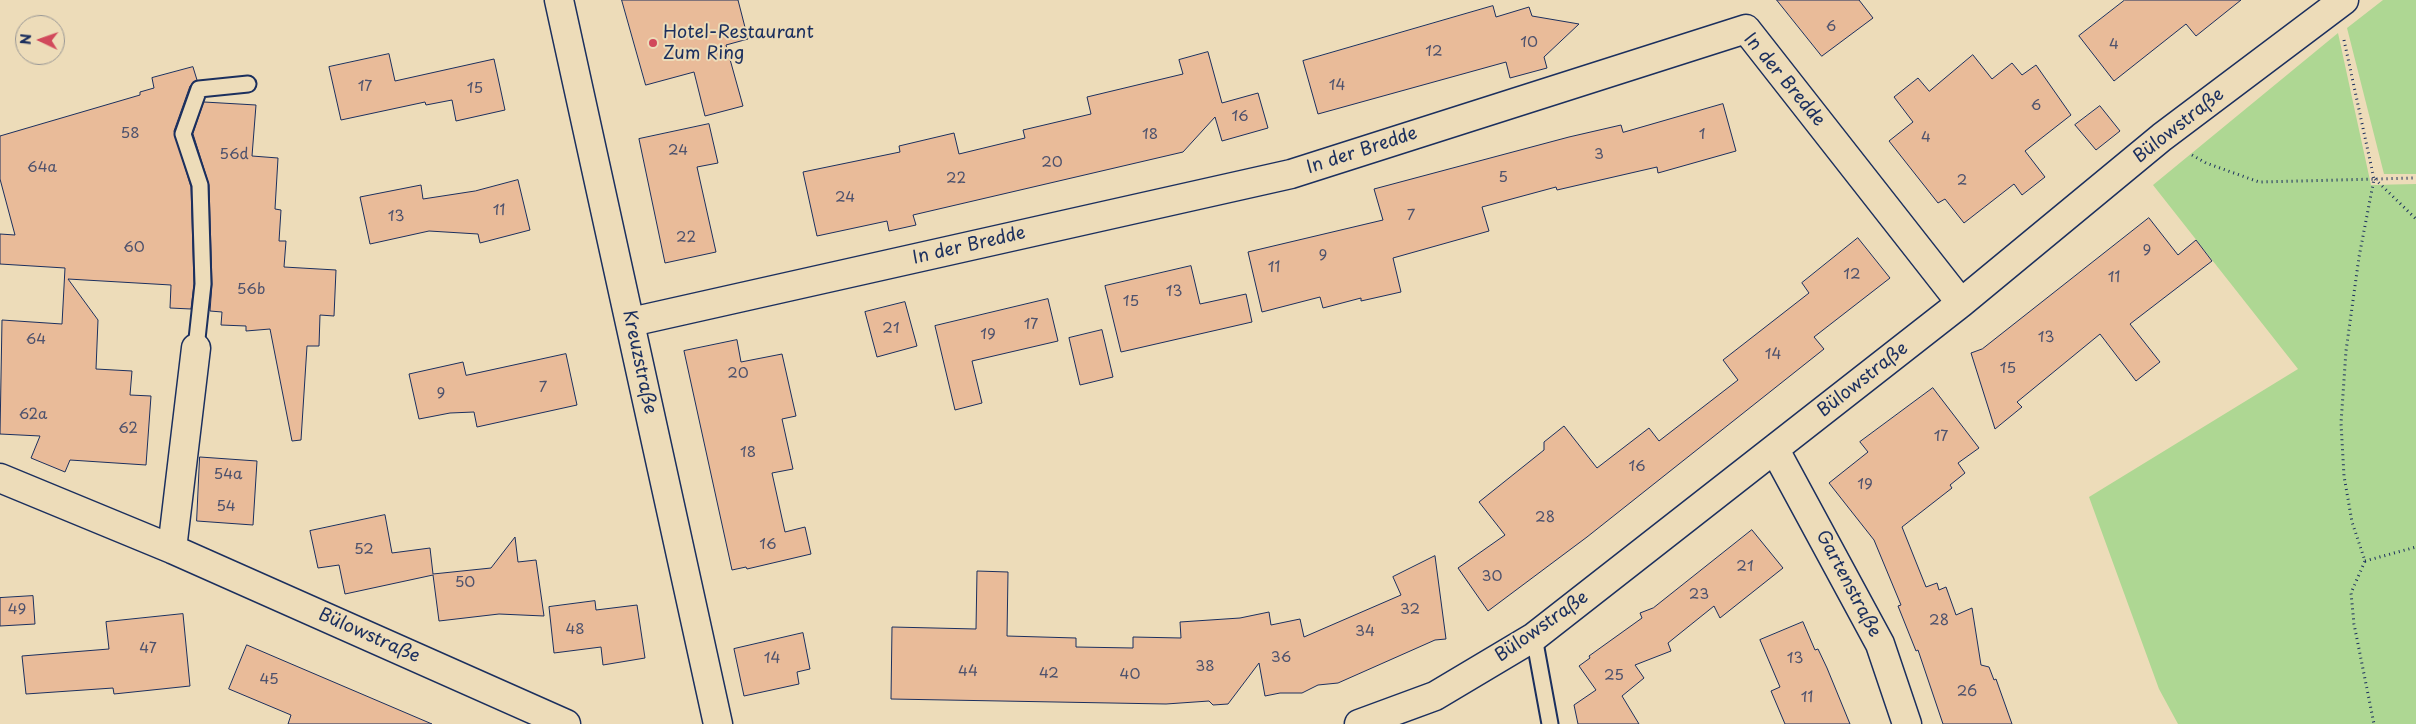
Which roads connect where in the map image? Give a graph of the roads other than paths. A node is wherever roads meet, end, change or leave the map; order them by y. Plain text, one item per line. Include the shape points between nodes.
1 (559, 0) edge
2 (580, 0) edge
3 (2341, 3) edge
4 (571, 52) junction
5 (248, 84) dead end
6 (1961, 303) junction
7 (631, 322) junction
8 (196, 348) joint
9 (1775, 450) junction
10 (0, 478) edge
11 (172, 548) junction
12 (1534, 637) junction
13 (566, 724) edge
14 (718, 724) edge
15 (1359, 724) edge
16 (1550, 724) edge
17 (1907, 724) edge

1 - 4 street, Kreuzstraße
2 - 4 street via 574,16
3 - 6 street, Bülowstraße via 2162,137
4 - 7 street, Kreuzstraße
5 - 8 lane via 199,89 183,134 200,185 203,284
6 - 7 street, In der Bredde via 1746,28 1291,174
6 - 9 street, Bülowstraße
7 - 14 street, Kreuzstraße
8 - 11 street
9 - 12 street, Bülowstraße
9 - 17 street, Gartenstraße via 1880,644
10 - 11 street, Bülowstraße
11 - 13 street, Bülowstraße
12 - 15 street, Bülowstraße via 1435,696
12 - 16 lane

